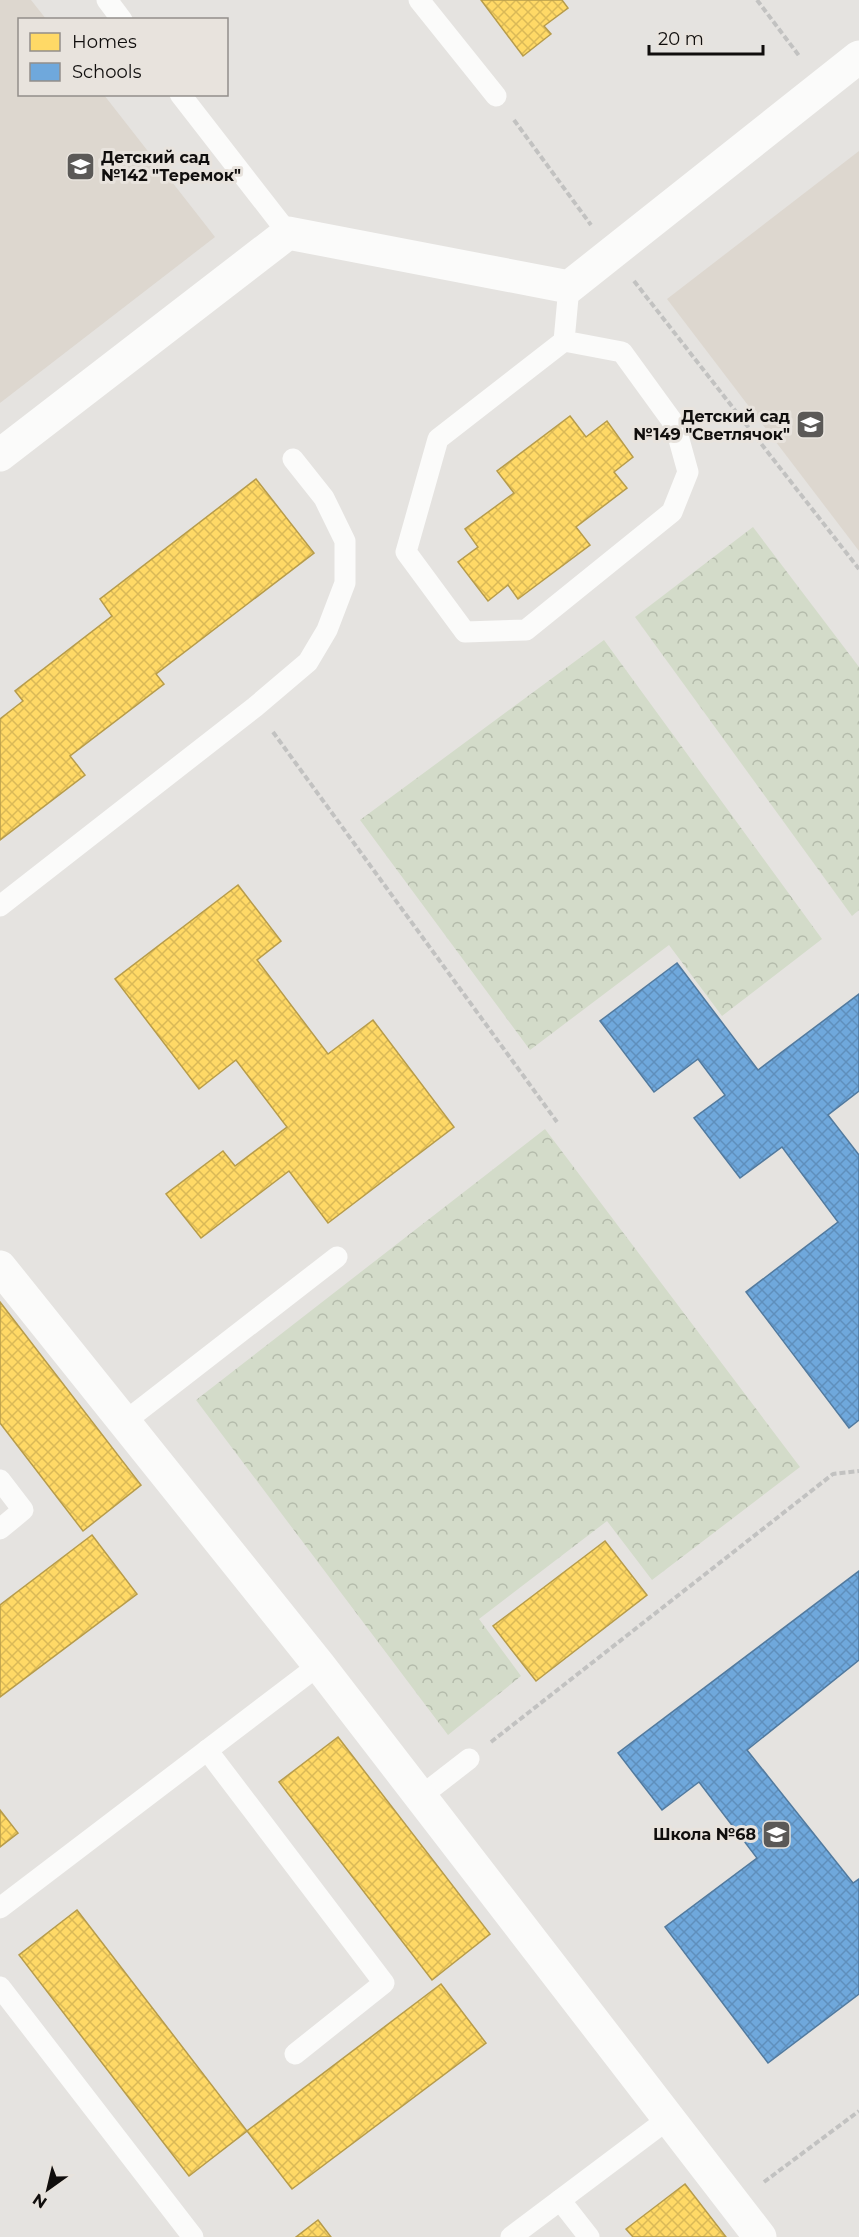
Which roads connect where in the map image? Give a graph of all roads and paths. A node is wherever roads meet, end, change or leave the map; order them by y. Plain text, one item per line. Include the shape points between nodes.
1 (107, 0) edge
2 (419, 0) edge
3 (757, 0) edge
4 (120, 18) edge
5 (859, 57) edge
6 (823, 86) junction
7 (182, 96) edge
8 (496, 96) joint
9 (288, 233) junction
10 (612, 252) junction
11 (569, 287) junction
12 (564, 341) junction
13 (0, 455) edge
14 (293, 459) dead end
15 (859, 569) edge
16 (255, 707) junction
17 (0, 906) edge
18 (557, 1122) dead end
19 (337, 1257) dead end
20 (0, 1267) edge
21 (123, 1423) junction
22 (859, 1471) edge
23 (0, 1480) edge
24 (0, 1529) edge
25 (319, 1665) junction
26 (207, 1750) junction
27 (469, 1759) joint
28 (420, 1797) junction
29 (0, 1908) edge
30 (0, 1987) edge
31 (295, 2054) dead end
32 (859, 2111) edge
33 (668, 2119) junction
34 (560, 2200) junction
35 (735, 2204) junction
36 (193, 2237) edge
37 (511, 2237) edge
38 (589, 2237) edge
39 (760, 2237) edge

1 - 4 lane
2 - 8 lane
3 - 6 path
5 - 6 street
6 - 10 street
7 - 9 lane
8 - 10 path
9 - 11 street
9 - 13 street
10 - 11 street
10 - 15 path
11 - 12 lane
12 - 12 lane via 438,439 406,552 465,632 526,630 672,512 688,472 675,425 622,352
14 - 16 lane via 324,498 345,541 345,583 327,630 308,662
16 - 17 lane
16 - 18 path
19 - 21 lane
20 - 21 street
21 - 25 street
22 - 27 path via 833,1474
23 - 24 lane via 23,1510
25 - 26 lane
25 - 28 street
26 - 29 lane
26 - 31 lane via 384,1983
27 - 28 lane
28 - 33 street
30 - 36 lane
32 - 35 path
33 - 34 lane
33 - 35 street
34 - 37 lane
34 - 38 lane
35 - 39 street

